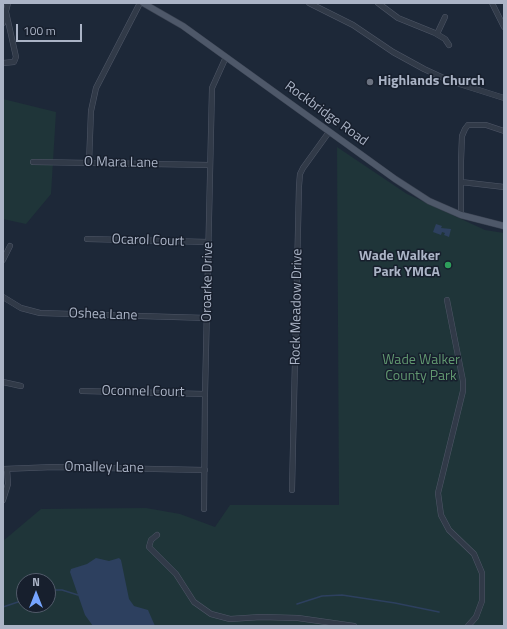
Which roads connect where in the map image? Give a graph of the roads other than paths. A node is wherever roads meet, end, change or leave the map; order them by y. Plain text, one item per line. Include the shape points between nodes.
1 (8, 3) edge
2 (142, 3) edge
3 (309, 3) edge
4 (378, 3) edge
5 (492, 3) edge
6 (6, 12) junction
7 (445, 17) dead end
8 (3, 23) edge
9 (504, 27) edge
10 (437, 34) junction
11 (449, 46) dead end
12 (226, 57) junction
13 (3, 64) edge
14 (504, 98) edge
15 (504, 131) edge
16 (329, 132) junction
17 (33, 162) dead end
18 (89, 163) junction
19 (210, 165) junction
20 (461, 182) junction
21 (504, 187) edge
22 (461, 215) junction
23 (504, 226) edge
24 (87, 239) dead end
25 (209, 242) junction
26 (10, 246) dead end
27 (3, 260) edge
28 (3, 297) edge
29 (447, 300) dead end
30 (207, 318) junction
31 (3, 382) edge
32 (21, 386) dead end
33 (82, 391) dead end
34 (205, 394) junction
35 (5, 469) edge
36 (205, 470) junction
37 (292, 490) dead end
38 (3, 500) edge
39 (204, 509) dead end
40 (156, 535) dead end
41 (354, 626) edge
42 (468, 626) edge

1 - 6 street
2 - 12 main road, Rockbridge Road via 183,26
2 - 18 street via 96,88 91,112
3 - 14 street via 353,25 424,69 450,81
4 - 10 street via 398,18
5 - 9 street
6 - 8 street
6 - 13 street via 16,57 14,62
7 - 10 street
10 - 11 street via 445,39
12 - 16 main road, Rockbridge Road
12 - 19 street, Oroarke Drive via 212,88
15 - 20 street via 486,125 468,125 462,136
16 - 22 main road, Rockbridge Road via 429,201
16 - 37 street, Rock Meadow Drive via 303,168 300,180
17 - 18 street, O Mara Lane
18 - 19 street, O Mara Lane
19 - 25 street, Oroarke Drive
20 - 21 street
20 - 22 street
22 - 23 main road, Rockbridge Road
24 - 25 street, Ocarol Court
25 - 30 street, Oroarke Drive
26 - 27 street
28 - 30 street, Oshea Lane via 21,308 40,313
29 - 42 street via 463,391 438,493 441,515 449,530 474,554 482,573 482,601 476,617
30 - 34 street, Oroarke Drive
31 - 32 street
33 - 34 street, Oconnel Court
34 - 36 street, Oroarke Drive
35 - 36 street, Omalley Lane via 54,467
35 - 38 street via 8,484
36 - 39 street, Oroarke Drive
40 - 41 street via 149,547 176,574 194,602 211,614 230,619 261,616 298,618

